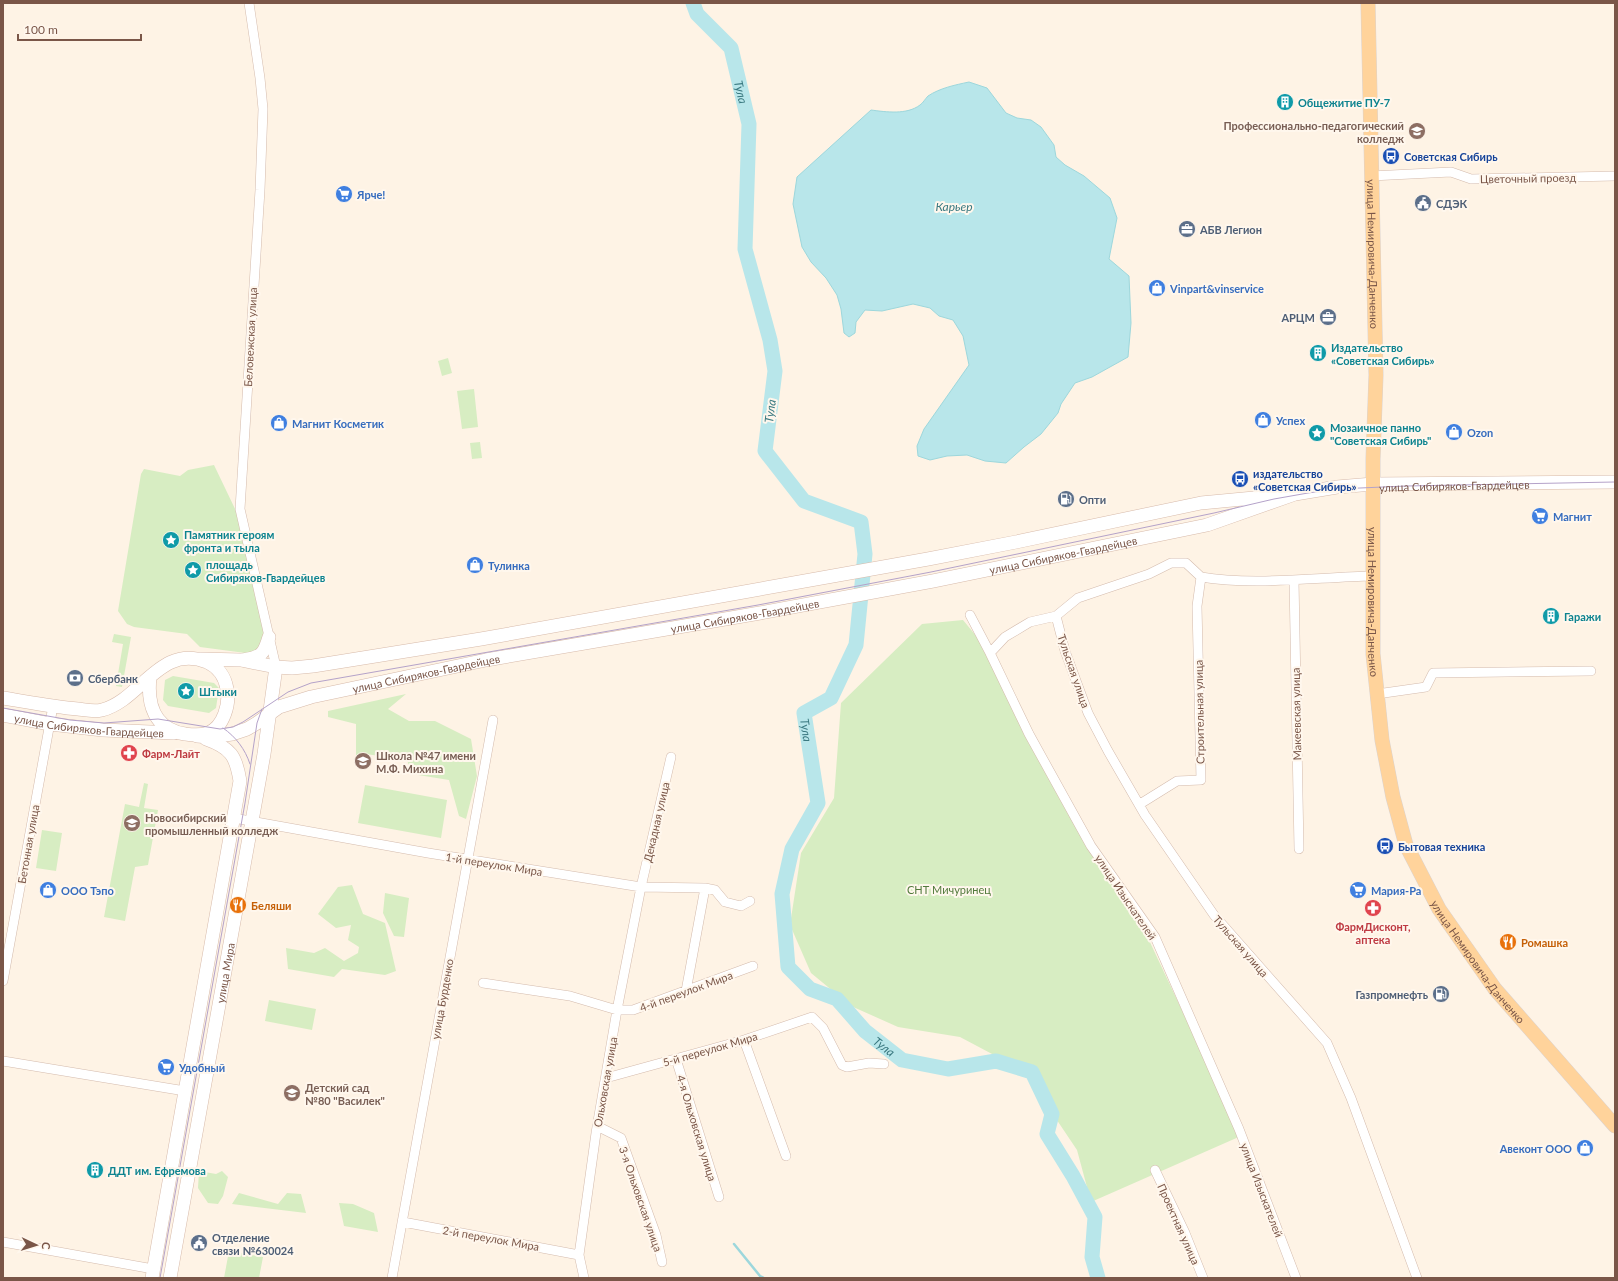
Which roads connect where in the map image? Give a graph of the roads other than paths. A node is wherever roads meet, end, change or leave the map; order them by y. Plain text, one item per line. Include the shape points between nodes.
1 (249, 3) edge
2 (1368, 3) edge
3 (1371, 176) junction
4 (1615, 176) edge
5 (1615, 482) edge
6 (1373, 484) junction
7 (1295, 494) junction
8 (1373, 576) junction
9 (1201, 577) junction
10 (1294, 580) junction
11 (970, 615) dead end
12 (1056, 616) junction
13 (269, 637) junction
14 (990, 653) junction
15 (200, 659) junction
16 (241, 660) junction
17 (276, 667) junction
18 (1591, 671) dead end
19 (150, 677) junction
20 (1377, 694) junction
21 (3, 698) edge
22 (53, 706) junction
23 (270, 713) junction
24 (3, 716) edge
25 (493, 720) dead end
26 (50, 724) junction
27 (175, 733) junction
28 (197, 736) junction
29 (671, 757) dead end
30 (1140, 804) junction
31 (234, 818) junction
32 (252, 822) junction
33 (1299, 849) dead end
34 (467, 859) junction
35 (641, 887) junction
36 (705, 888) junction
37 (750, 901) dead end
38 (753, 966) dead end
39 (3, 981) edge
40 (483, 983) dead end
41 (686, 991) junction
42 (617, 1010) junction
43 (744, 1040) junction
44 (676, 1059) junction
45 (3, 1061) edge
46 (884, 1064) dead end
47 (606, 1078) junction
48 (185, 1091) junction
49 (597, 1126) junction
50 (1615, 1126) edge
51 (786, 1156) dead end
52 (1155, 1170) dead end
53 (719, 1196) dead end
54 (403, 1222) junction
55 (3, 1242) edge
56 (579, 1254) junction
57 (662, 1262) dead end
58 (153, 1274) edge
59 (170, 1278) edge
60 (392, 1278) edge
61 (584, 1278) edge
62 (1203, 1278) edge
63 (1296, 1278) edge
64 (1417, 1278) edge

1 - 13 street, Беловежская улица via 263,109 240,509
2 - 3 main road, улица Немировича-Данченко
3 - 4 street, Цветочный проезд via 1451,172 1471,179
3 - 6 main road, улица Немировича-Данченко via 1376,375
5 - 6 main road, улица Сибиряков-Гвардейцев
6 - 7 main road, улица Сибиряков-Гвардейцев
6 - 8 main road, улица Немировича-Данченко
7 - 17 main road, улица Сибиряков-Гвардейцев via 1201,503 928,559 466,642 313,666
7 - 23 main road, улица Сибиряков-Гвардейцев via 1207,525 932,581 486,660 302,699
8 - 10 street
8 - 20 main road, улица Немировича-Данченко via 1373,654
9 - 10 street via 1218,580
9 - 12 street via 1186,563 1170,563 1149,574 1078,598
9 - 30 street, Строительная улица via 1197,606 1200,780 1177,781
10 - 33 street, Макеевская улица
11 - 14 street, улица Изыскателей
12 - 14 street via 1030,622 1005,637
12 - 30 street, Тульская улица via 1065,651 1088,713
13 - 16 main road via 265,651 255,658
13 - 17 street, Беловежская улица
14 - 63 street, улица Изыскателей via 1029,734 1091,846 1155,937 1239,1129
15 - 16 main road, улица Сибиряков-Гвардейцев
15 - 19 main road via 170,662
15 - 28 main road via 214,665 226,679 229,698 226,713 214,729
16 - 17 main road, улица Сибиряков-Гвардейцев
17 - 23 main road, улица Мира
18 - 20 street via 1434,673 1426,687
19 - 22 main road, улица Сибиряков-Гвардейцев via 121,701 102,710
19 - 27 main road via 149,693 154,714 163,726
20 - 50 main road, улица Немировича-Данченко via 1382,740 1406,845 1434,900 1495,989
21 - 22 main road, улица Сибиряков-Гвардейцев
22 - 26 street, Бетонная улица
23 - 28 main road, улица Сибиряков-Гвардейцев via 247,729 226,736
23 - 32 main road, улица Мира
24 - 26 main road, улица Сибиряков-Гвардейцев
25 - 34 street, улица Бурденко
26 - 27 main road, улица Сибиряков-Гвардейцев via 103,730
26 - 39 street, Бетонная улица
27 - 28 main road
28 - 31 main road via 219,744 232,754 238,767 240,781
29 - 35 street, Декадная улица
30 - 64 street, Тульская улица via 1214,915 1327,1043 1351,1098
31 - 32 street, 1-й переулок Мира
31 - 48 main road, улица Мира
32 - 34 street, 1-й переулок Мира
32 - 59 main road, улица Мира
34 - 35 street, 1-й переулок Мира
34 - 54 street, улица Бурденко
35 - 36 street, 1-й переулок Мира
35 - 42 street, Ольховская улица
36 - 37 street, 1-й переулок Мира via 715,890 725,902 741,906
36 - 41 street
38 - 41 street, 4-й переулок Мира
40 - 42 street via 570,996
41 - 42 street, 4-й переулок Мира via 633,1010
42 - 47 street, Ольховская улица
43 - 44 street, 5-й переулок Мира
43 - 46 street, 5-й переулок Мира via 812,1017 823,1028 842,1065 847,1067
43 - 51 street
44 - 47 street, 5-й переулок Мира
44 - 53 street, 4-я Ольховская улица
45 - 48 street
47 - 49 street, Ольховская улица
48 - 58 main road, улица Мира
49 - 56 street, Ольховская улица
49 - 57 street, 3-я Ольховская улица via 621,1138 656,1235
52 - 62 street, Проектная улица
54 - 56 street, 2-й переулок Мира
54 - 60 street, улица Бурденко
55 - 58 street
56 - 61 street, Ольховская улица

